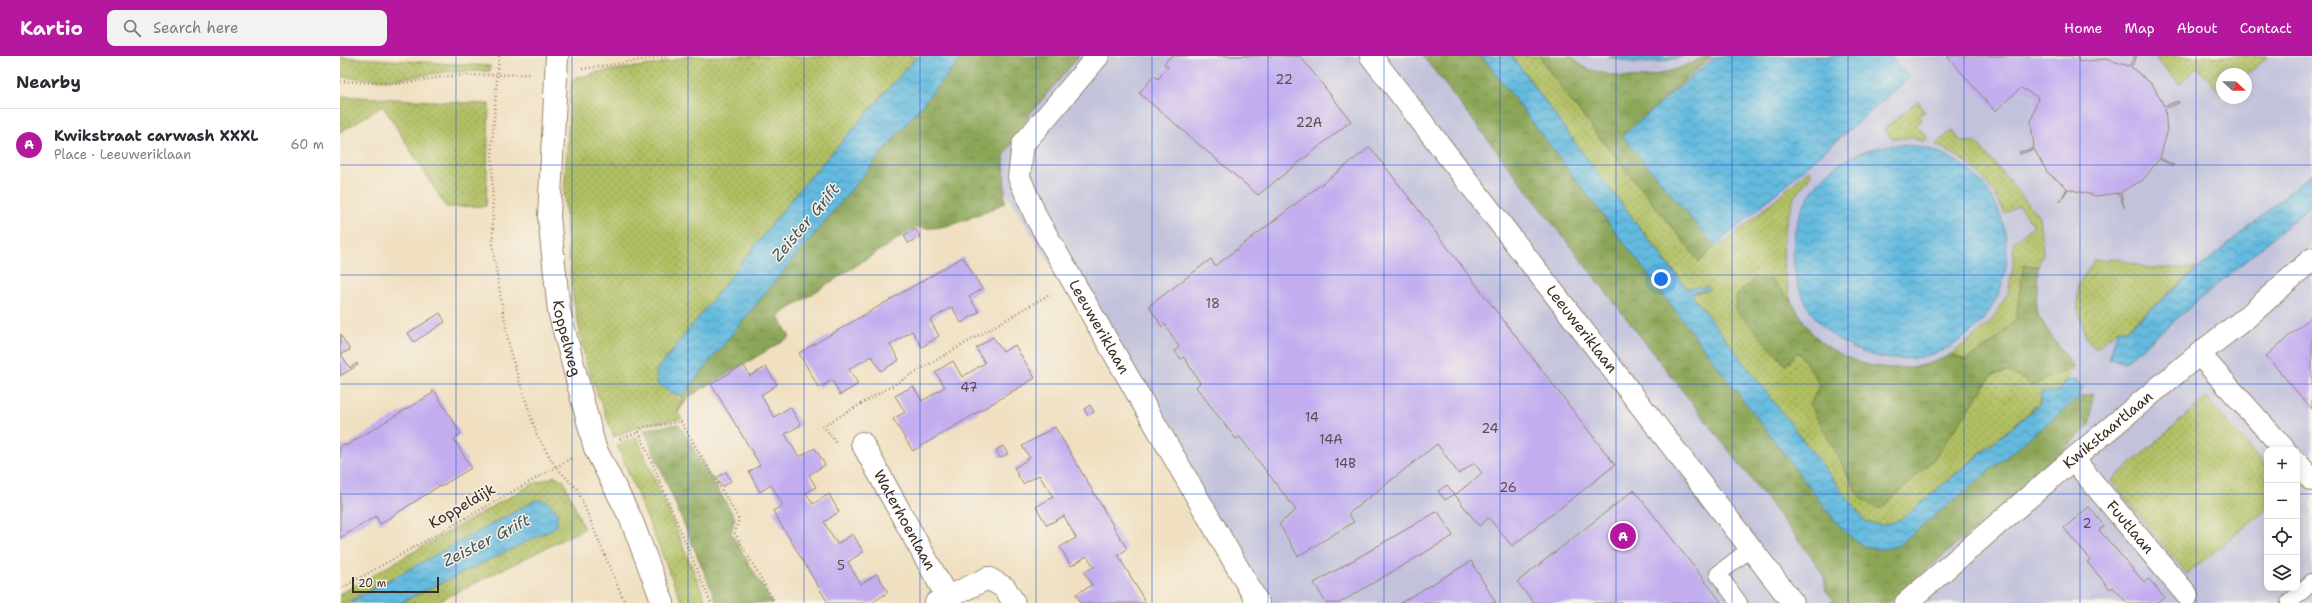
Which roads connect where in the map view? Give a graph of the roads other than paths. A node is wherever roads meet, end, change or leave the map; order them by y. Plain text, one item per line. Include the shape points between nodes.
1 (557, 56) edge
2 (1098, 56) edge
3 (1371, 56) edge
4 (2312, 259) edge
5 (2199, 354) junction
6 (862, 443) road end
7 (2282, 447) edge
8 (2073, 459) junction
9 (2300, 466) edge
10 (2312, 480) edge
11 (1750, 549) junction
12 (2312, 582) edge
13 (2187, 595) dead end
14 (941, 600) edge
15 (663, 603) edge
16 (1014, 603) edge
17 (1258, 603) edge
18 (1740, 603) edge
19 (1793, 603) edge
20 (1906, 603) edge
21 (2289, 603) edge

1 - 15 street, Koppelweg via 549,217 559,311 594,443 631,519
2 - 17 street, Leeuweriklaan via 1023,144 1019,177 1036,219
3 - 11 street, Leeuweriklaan
4 - 5 street, Kwikstaartlaan via 2247,317
5 - 7 street
5 - 8 street, Kwikstaartlaan
6 - 14 street, Waterhoenlaan
8 - 13 street, Fuutlaan
8 - 20 street, Kwikstaartlaan
9 - 10 street
11 - 18 lane via 1718,574
11 - 19 street, Leeuweriklaan
12 - 21 lane
14 - 16 street, Waterhoenlaan via 988,578 1005,588

